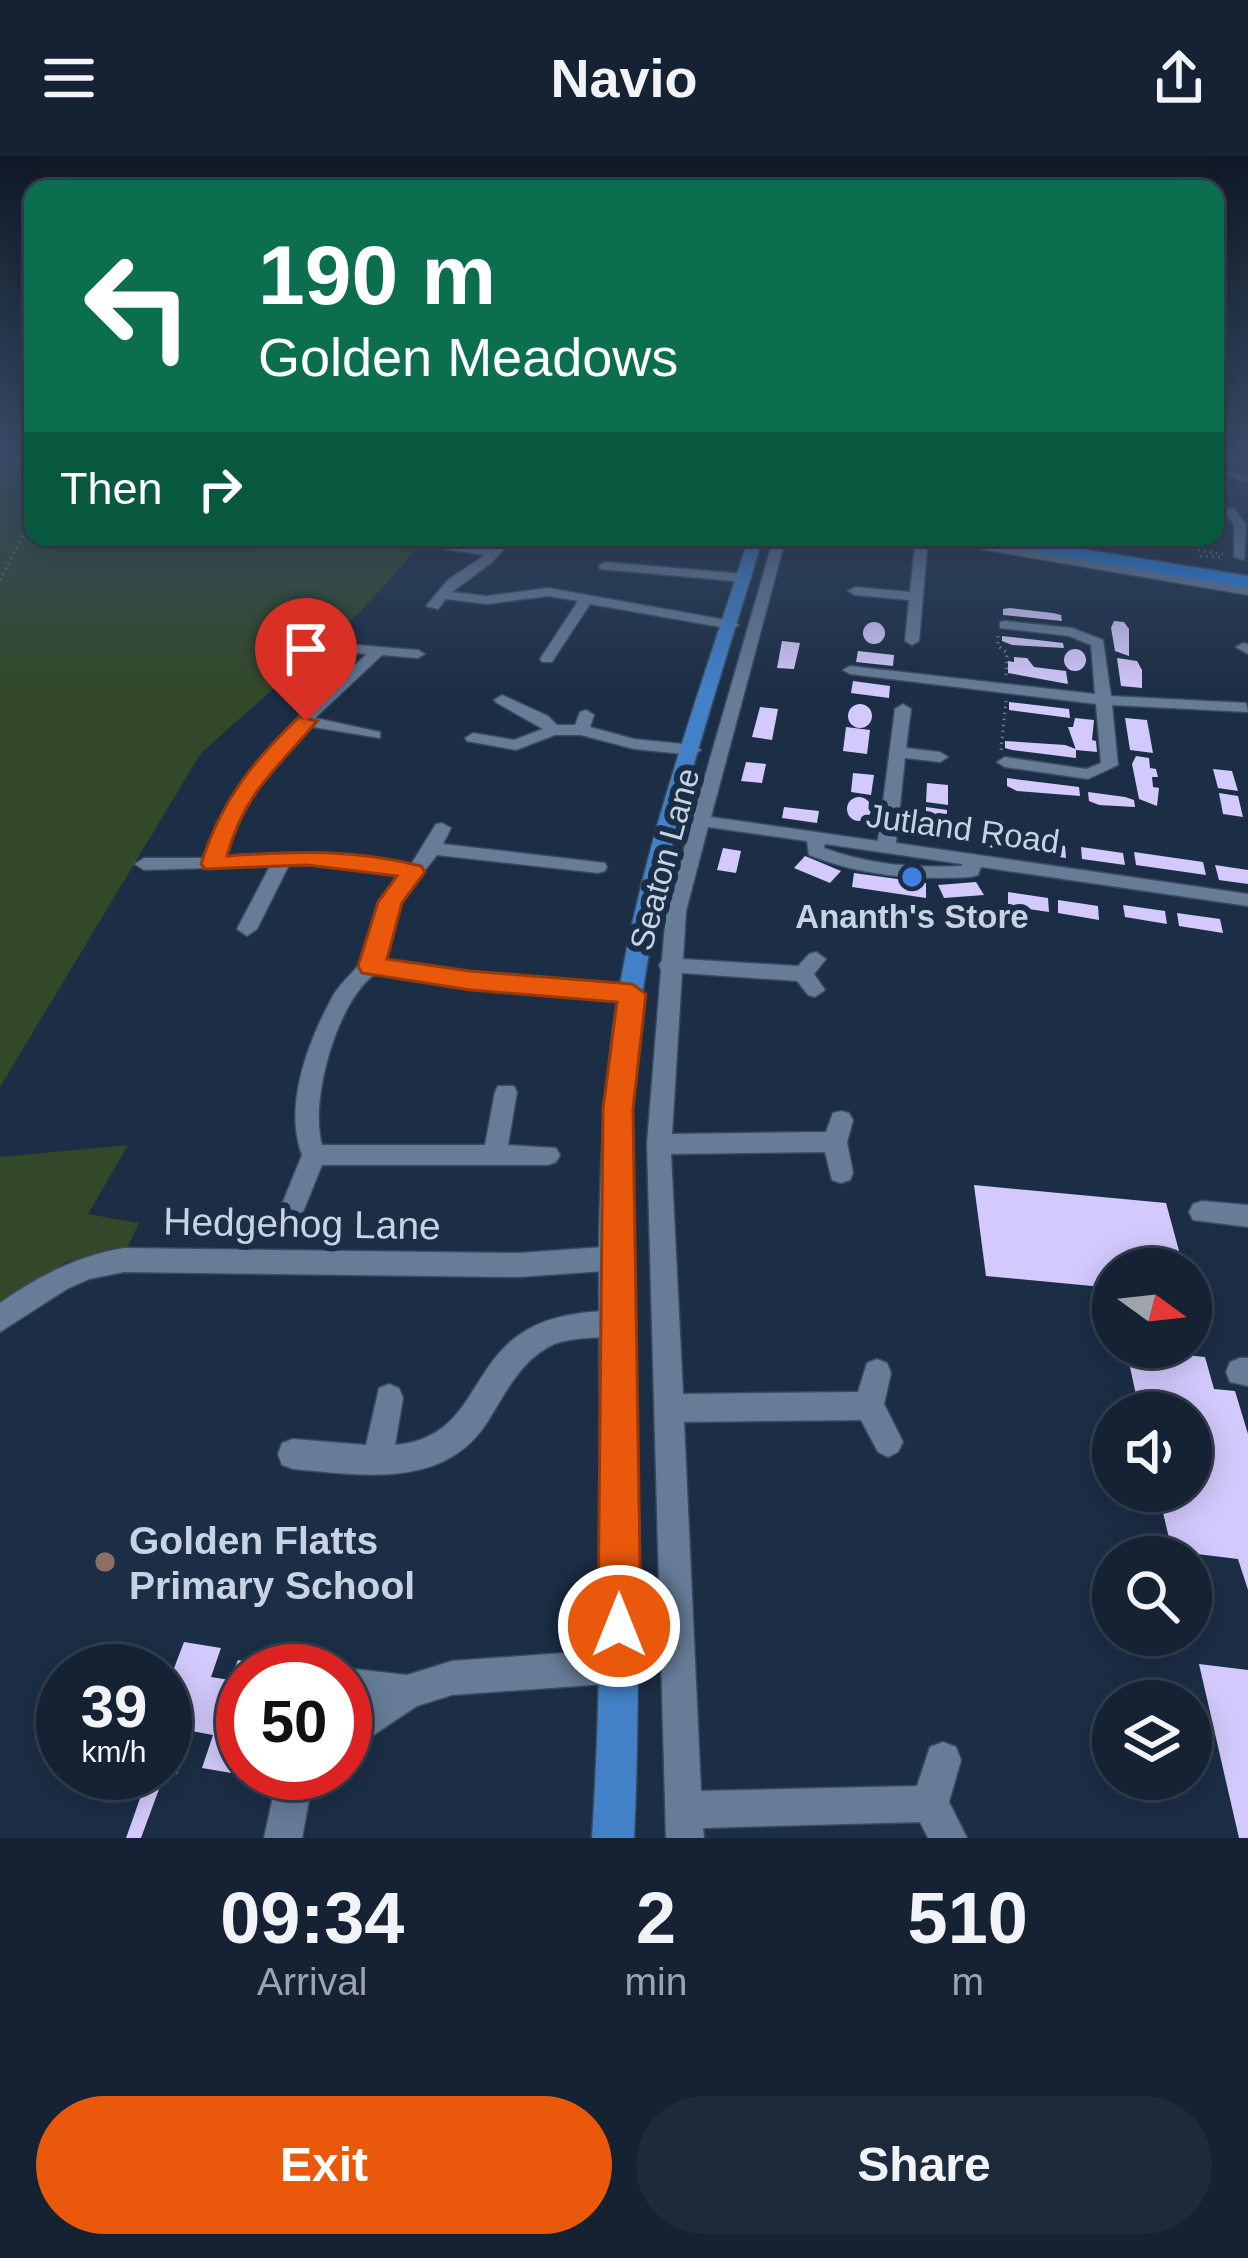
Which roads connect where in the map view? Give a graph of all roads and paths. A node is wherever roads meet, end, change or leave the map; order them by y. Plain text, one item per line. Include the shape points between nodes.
1 (23, 535) edge
2 (1241, 535) edge
3 (448, 546) edge
4 (499, 546) edge
5 (765, 546) edge
6 (766, 546) edge
7 (924, 546) edge
8 (999, 546) edge
9 (1038, 546) edge
10 (1081, 546) edge
11 (1145, 546) edge
12 (493, 552) junction
13 (1178, 562) junction
14 (604, 566) dead end
15 (1246, 576) edge
16 (745, 578) junction
17 (0, 580) edge
18 (855, 591) dead end
19 (916, 597) junction
20 (586, 598) junction
21 (732, 625) junction
22 (998, 626) joint
23 (911, 641) dead end
24 (333, 647) dead end
25 (376, 654) junction
26 (418, 654) dead end
27 (547, 658) dead end
28 (850, 670) dead end
29 (1004, 688) junction
30 (1248, 689) edge
31 (502, 700) dead end
32 (1105, 700) junction
33 (903, 709) dead end
34 (1247, 710) edge
35 (306, 721) junction
36 (553, 730) junction
37 (374, 735) dead end
38 (473, 738) dead end
39 (693, 751) junction
40 (898, 752) junction
41 (940, 757) dead end
42 (998, 758) joint
43 (670, 816) junction
44 (703, 821) junction
45 (442, 828) dead end
46 (817, 837) junction
47 (568, 842) dead end
48 (886, 847) junction
49 (433, 849) junction
50 (283, 858) junction
51 (972, 860) junction
52 (561, 863) junction
53 (144, 864) dead end
54 (213, 864) junction
55 (598, 867) dead end
56 (412, 872) junction
57 (1248, 900) edge
58 (247, 929) dead end
59 (669, 965) junction
60 (371, 966) junction
61 (812, 974) dead end
62 (632, 994) junction
63 (506, 1092) dead end
64 (659, 1144) junction
65 (495, 1154) junction
66 (314, 1155) junction
67 (548, 1155) dead end
68 (841, 1173) dead end
69 (294, 1204) dead end
70 (1202, 1211) dead end
71 (1248, 1216) edge
72 (618, 1258) junction
73 (0, 1319) edge
74 (617, 1323) junction
75 (877, 1373) dead end
76 (388, 1398) dead end
77 (869, 1406) junction
78 (672, 1408) junction
79 (888, 1442) dead end
80 (293, 1454) dead end
81 (378, 1458) junction
82 (620, 1666) junction
83 (372, 1688) edge
84 (408, 1692) junction
85 (372, 1717) edge
86 (943, 1760) dead end
87 (292, 1800) edge
88 (930, 1804) junction
89 (685, 1824) edge
90 (283, 1838) edge
91 (614, 1838) edge
92 (948, 1838) edge

1 - 17 path
2 - 15 street
3 - 12 street
4 - 12 street
5 - 16 main road, Seaton Lane
6 - 44 street, Seaton Lane
7 - 19 street
8 - 15 street
9 - 15 highway
10 - 13 highway
11 - 15 path
12 - 20 street via 438,601 534,591
13 - 15 highway
13 - 15 path via 1186,556
14 - 16 street
16 - 21 main road, Seaton Lane
18 - 19 street
19 - 23 street
20 - 21 street
20 - 27 street via 552,637
21 - 39 main road, Seaton Lane
22 - 29 path via 998,646 1007,653
22 - 32 street via 1072,632 1098,644
24 - 25 street
25 - 26 street
25 - 35 street
28 - 29 street
29 - 32 street
29 - 42 path
30 - 34 street
31 - 36 street
32 - 34 street
32 - 42 street via 1110,765 1088,774
33 - 40 street
35 - 37 street
35 - 54 street via 243,791
36 - 38 street via 516,745
36 - 39 street via 584,723 634,744
39 - 43 main road, Seaton Lane
40 - 41 street
40 - 48 street
43 - 44 street, Jutland Road
43 - 62 main road, Seaton Lane
44 - 46 street, Jutland Road
44 - 59 street, Seaton Lane
45 - 49 street
46 - 48 street, Jutland Road
46 - 51 street via 815,850 840,862 934,874 971,871
47 - 52 street
48 - 51 street, Jutland Road
49 - 52 street
49 - 56 street
50 - 54 street
50 - 56 street
50 - 58 street
51 - 57 street, Jutland Road
52 - 55 street
53 - 54 street
56 - 60 street via 390,902
59 - 61 street
59 - 64 street, Seaton Lane
60 - 62 street
60 - 66 street via 358,973 319,1053 306,1131
62 - 72 main road, Seaton Lane via 618,1109
63 - 65 street
64 - 68 street via 838,1131
64 - 78 street, Seaton Lane
65 - 66 street
65 - 67 street
66 - 69 street
70 - 71 street
72 - 73 street, Hedgehog Lane via 519,1265 124,1260 55,1279
72 - 74 main road, Seaton Lane
74 - 81 street via 533,1337 455,1438 423,1455
74 - 82 main road, Seaton Lane
75 - 77 street
76 - 81 street
77 - 78 street
77 - 79 street
78 - 89 street, Seaton Lane
80 - 81 street
82 - 84 street via 452,1678
82 - 91 main road, Seaton Lane
83 - 84 street
84 - 85 street
86 - 88 street
87 - 90 street
88 - 89 street
88 - 92 street

